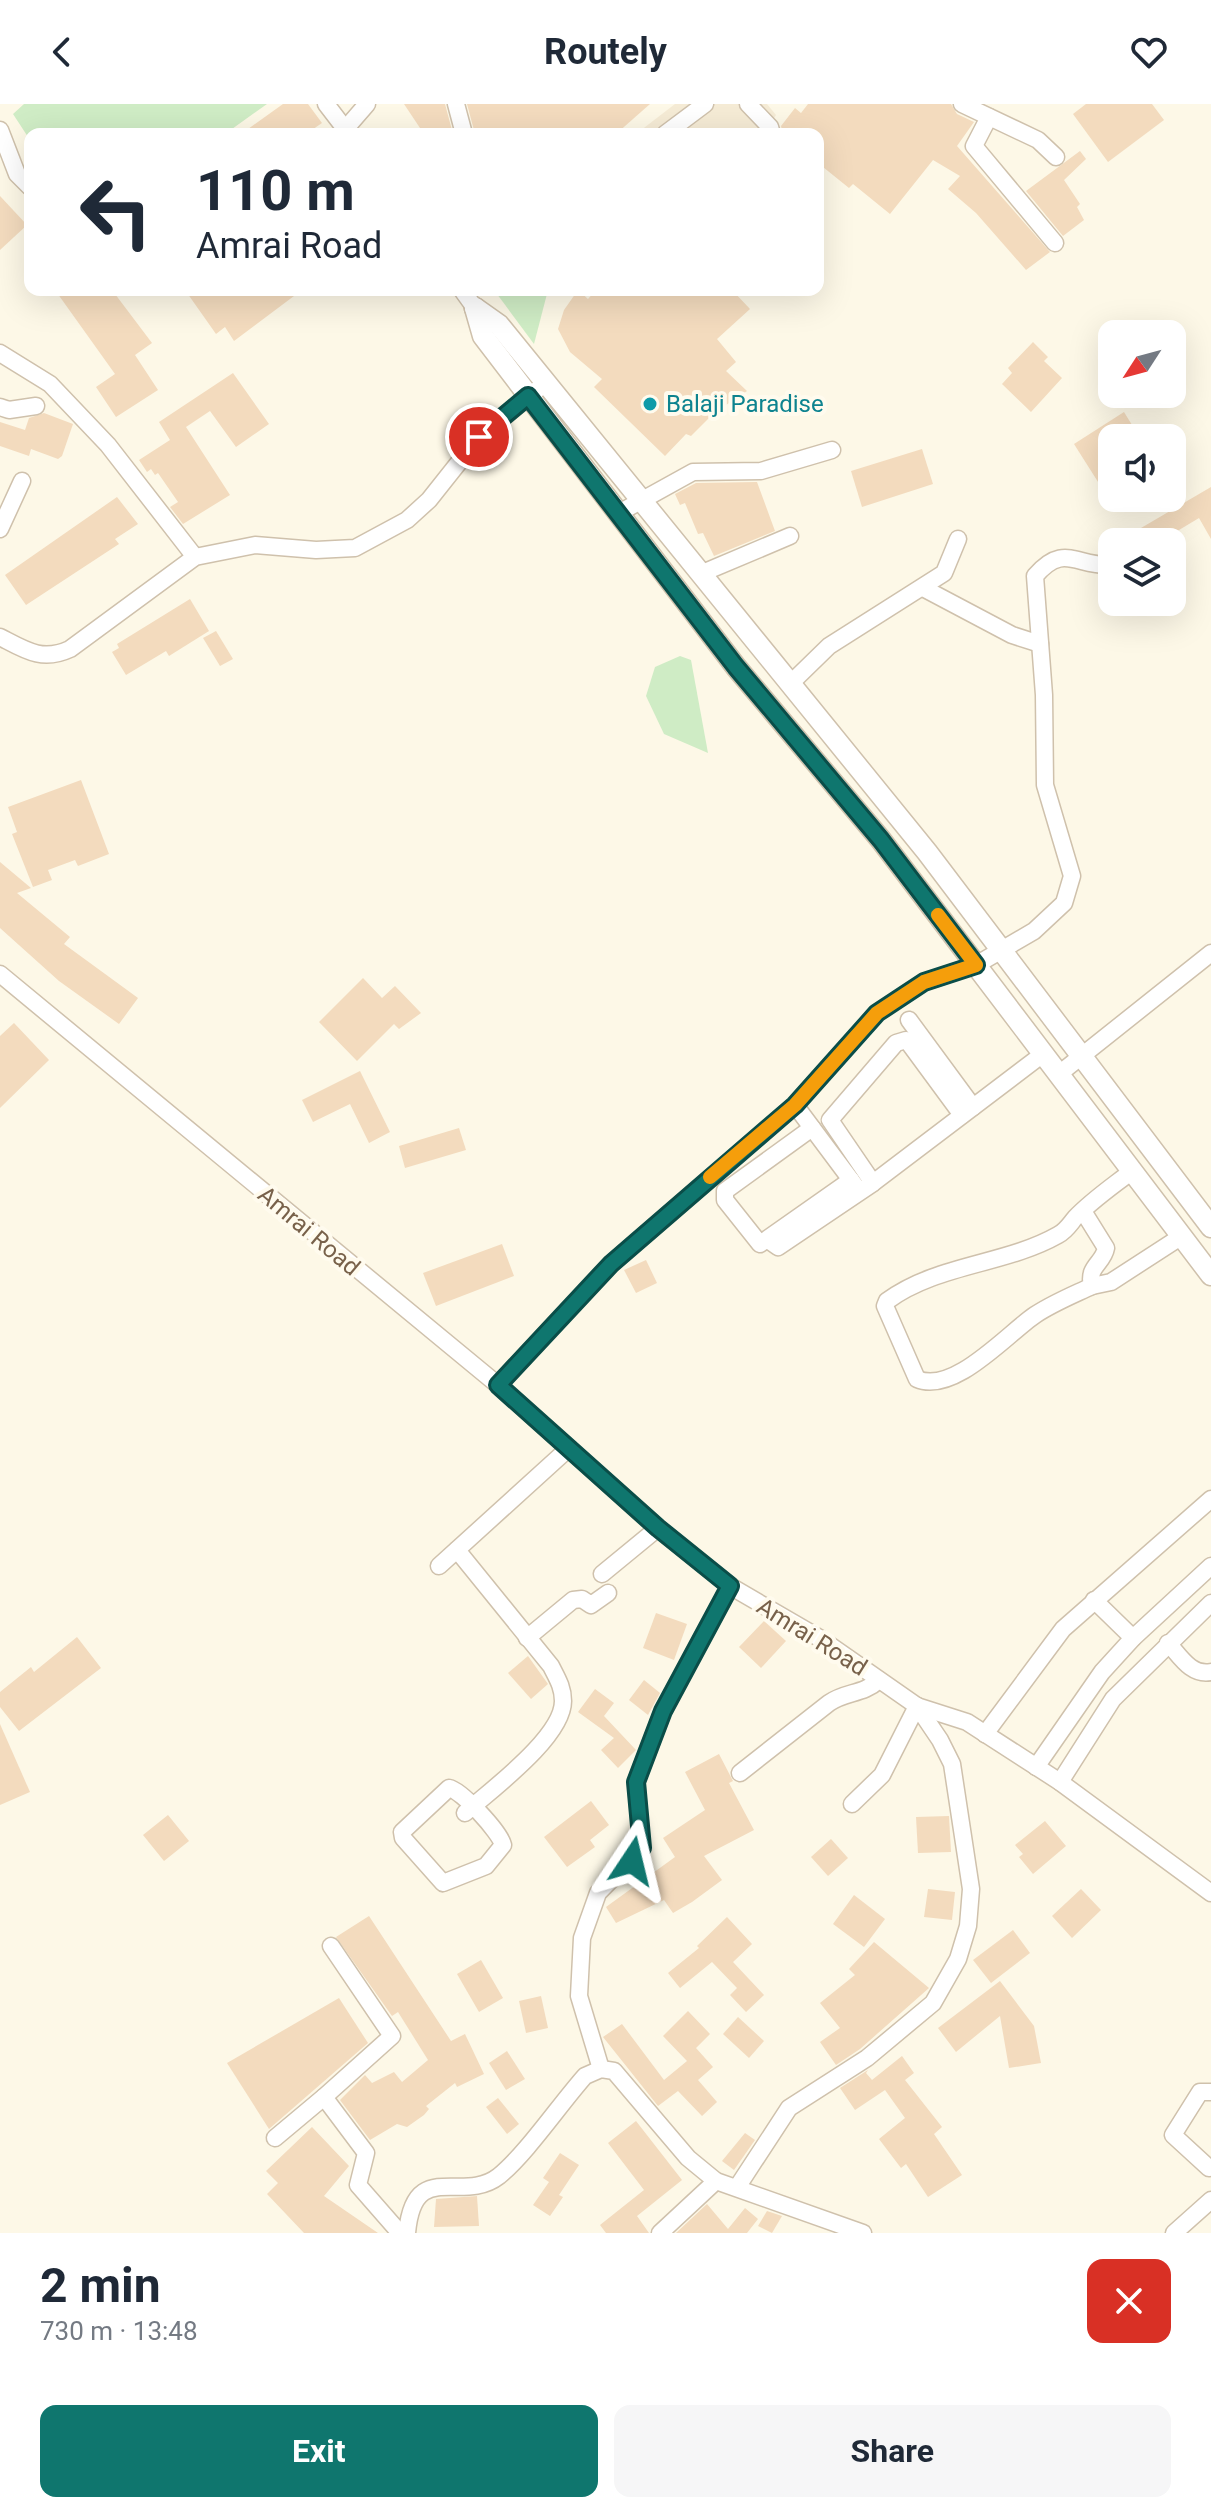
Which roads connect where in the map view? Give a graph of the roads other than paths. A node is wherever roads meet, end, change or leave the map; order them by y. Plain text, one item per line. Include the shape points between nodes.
1 (326, 104) edge
2 (367, 104) edge
3 (456, 104) edge
4 (705, 104) edge
5 (748, 104) edge
6 (962, 104) edge
7 (989, 117) junction
8 (343, 128) edge
9 (350, 128) edge
10 (462, 128) edge
11 (673, 128) edge
12 (770, 128) edge
13 (0, 130) edge
14 (1056, 157) dead end
15 (24, 181) edge
16 (1055, 243) dead end
17 (466, 296) edge
18 (475, 308) junction
19 (0, 353) edge
20 (546, 383) junction
21 (528, 396) junction
22 (36, 406) dead end
23 (0, 407) edge
24 (832, 450) dead end
25 (22, 481) dead end
26 (640, 500) junction
27 (617, 514) junction
28 (0, 529) edge
29 (790, 536) dead end
30 (958, 539) dead end
31 (195, 557) junction
32 (1098, 566) edge
33 (700, 574) junction
34 (925, 589) junction
35 (0, 637) edge
36 (1040, 644) junction
37 (790, 684) junction
38 (927, 852) junction
39 (904, 870) junction
40 (999, 950) junction
41 (1211, 953) edge
42 (976, 965) junction
43 (0, 974) edge
44 (909, 1020) dead end
45 (1043, 1054) junction
46 (1083, 1054) junction
47 (1059, 1074) junction
48 (795, 1105) junction
49 (968, 1111) junction
50 (812, 1128) junction
51 (1132, 1171) junction
52 (862, 1185) junction
53 (1083, 1211) junction
54 (1211, 1227) edge
55 (1182, 1236) junction
56 (1211, 1275) edge
57 (1092, 1286) junction
58 (498, 1385) junction
59 (569, 1448) junction
60 (1211, 1499) edge
61 (658, 1528) junction
62 (457, 1550) junction
63 (439, 1566) dead end
64 (1211, 1566) edge
65 (602, 1574) dead end
66 (730, 1586) junction
67 (608, 1593) dead end
68 (1094, 1600) junction
69 (1211, 1603) edge
70 (527, 1638) junction
71 (1133, 1638) junction
72 (1168, 1643) junction
73 (1211, 1672) edge
74 (879, 1680) junction
75 (917, 1706) junction
76 (985, 1734) junction
77 (1036, 1767) junction
78 (740, 1773) dead end
79 (1060, 1782) junction
80 (852, 1804) dead end
81 (469, 1810) junction
82 (1211, 1893) edge
83 (331, 1946) dead end
84 (601, 2069) junction
85 (1211, 2092) edge
86 (324, 2097) junction
87 (275, 2138) dead end
88 (1209, 2168) dead end
89 (716, 2181) junction
90 (738, 2186) junction
91 (1211, 2200) edge
92 (1185, 2229) edge
93 (400, 2233) edge
94 (407, 2233) edge
95 (660, 2233) edge
96 (863, 2233) edge

1 - 8 street
2 - 9 street
3 - 10 street
4 - 11 street
5 - 12 street
6 - 7 street
7 - 14 street via 1038,140
7 - 16 street via 974,146
13 - 15 street
17 - 18 street
18 - 20 street via 499,325
18 - 21 street via 483,336
19 - 31 street via 50,384 108,445
20 - 21 street
20 - 26 street
21 - 27 street
21 - 31 street via 479,437 407,520 355,548 255,545
22 - 23 street
24 - 26 street via 761,471 693,472
25 - 28 street
26 - 27 street
26 - 33 street
27 - 39 street
29 - 33 street
30 - 34 street via 944,573
31 - 35 street via 61,653 32,654
32 - 36 street via 1070,557 1048,560 1035,576
33 - 37 street
34 - 36 street
34 - 37 street via 878,612 829,646
36 - 40 street via 1045,785 1072,876 1064,903 1050,919
37 - 38 street
38 - 39 street
38 - 40 street
39 - 42 street
40 - 42 street
40 - 46 street
41 - 46 street
42 - 45 street
42 - 48 street via 924,982 877,1013
43 - 58 street, Amrai Road
44 - 49 street
45 - 47 street
45 - 49 street
46 - 47 street
46 - 54 street
47 - 51 street
48 - 50 street
48 - 58 street via 611,1264
49 - 52 street
49 - 52 street via 906,1040 896,1043 830,1120
50 - 52 street
50 - 52 street via 725,1191 725,1200 757,1243 768,1240 778,1247
51 - 53 street
51 - 55 street
53 - 57 street via 1106,1248 1093,1264
53 - 57 street via 1059,1235 994,1260 971,1263 891,1298 885,1306 917,1379 926,1382 974,1365 1031,1317
55 - 56 street
55 - 57 street via 1111,1282
58 - 59 street, Amrai Road
59 - 61 street, Amrai Road
59 - 62 street
60 - 68 street
61 - 65 street
61 - 66 street, Amrai Road
62 - 63 street
62 - 70 street
64 - 71 street
66 - 74 street, Amrai Road
66 - 84 street via 663,1711 636,1782 642,1848 598,1893 582,1938 579,1996
67 - 70 street via 591,1605 573,1600
68 - 71 street
68 - 76 street via 1044,1651
69 - 72 street
70 - 81 street via 562,1687 559,1723
71 - 77 street via 1102,1672
72 - 73 street via 1191,1668
72 - 79 street via 1113,1699
74 - 75 street, Amrai Road
74 - 78 street via 867,1692 842,1695 829,1703
75 - 76 street via 967,1722
75 - 80 street via 882,1775
75 - 90 street, Amrai Road via 952,1764 971,1889 958,1959 933,2003 867,2058 789,2108
76 - 77 street
77 - 79 street
79 - 82 street
81 - 81 street via 456,1789 449,1788 402,1832 439,1882 486,1866 503,1845 501,1837
83 - 86 street via 392,2036
84 - 89 street via 614,2071 688,2158
84 - 94 street via 585,2076 501,2174 477,2185 430,2187 415,2200
85 - 88 street via 1200,2092 1173,2135
86 - 87 street
86 - 93 street via 366,2153 358,2185
89 - 90 street
89 - 95 street
90 - 96 street
91 - 92 street

